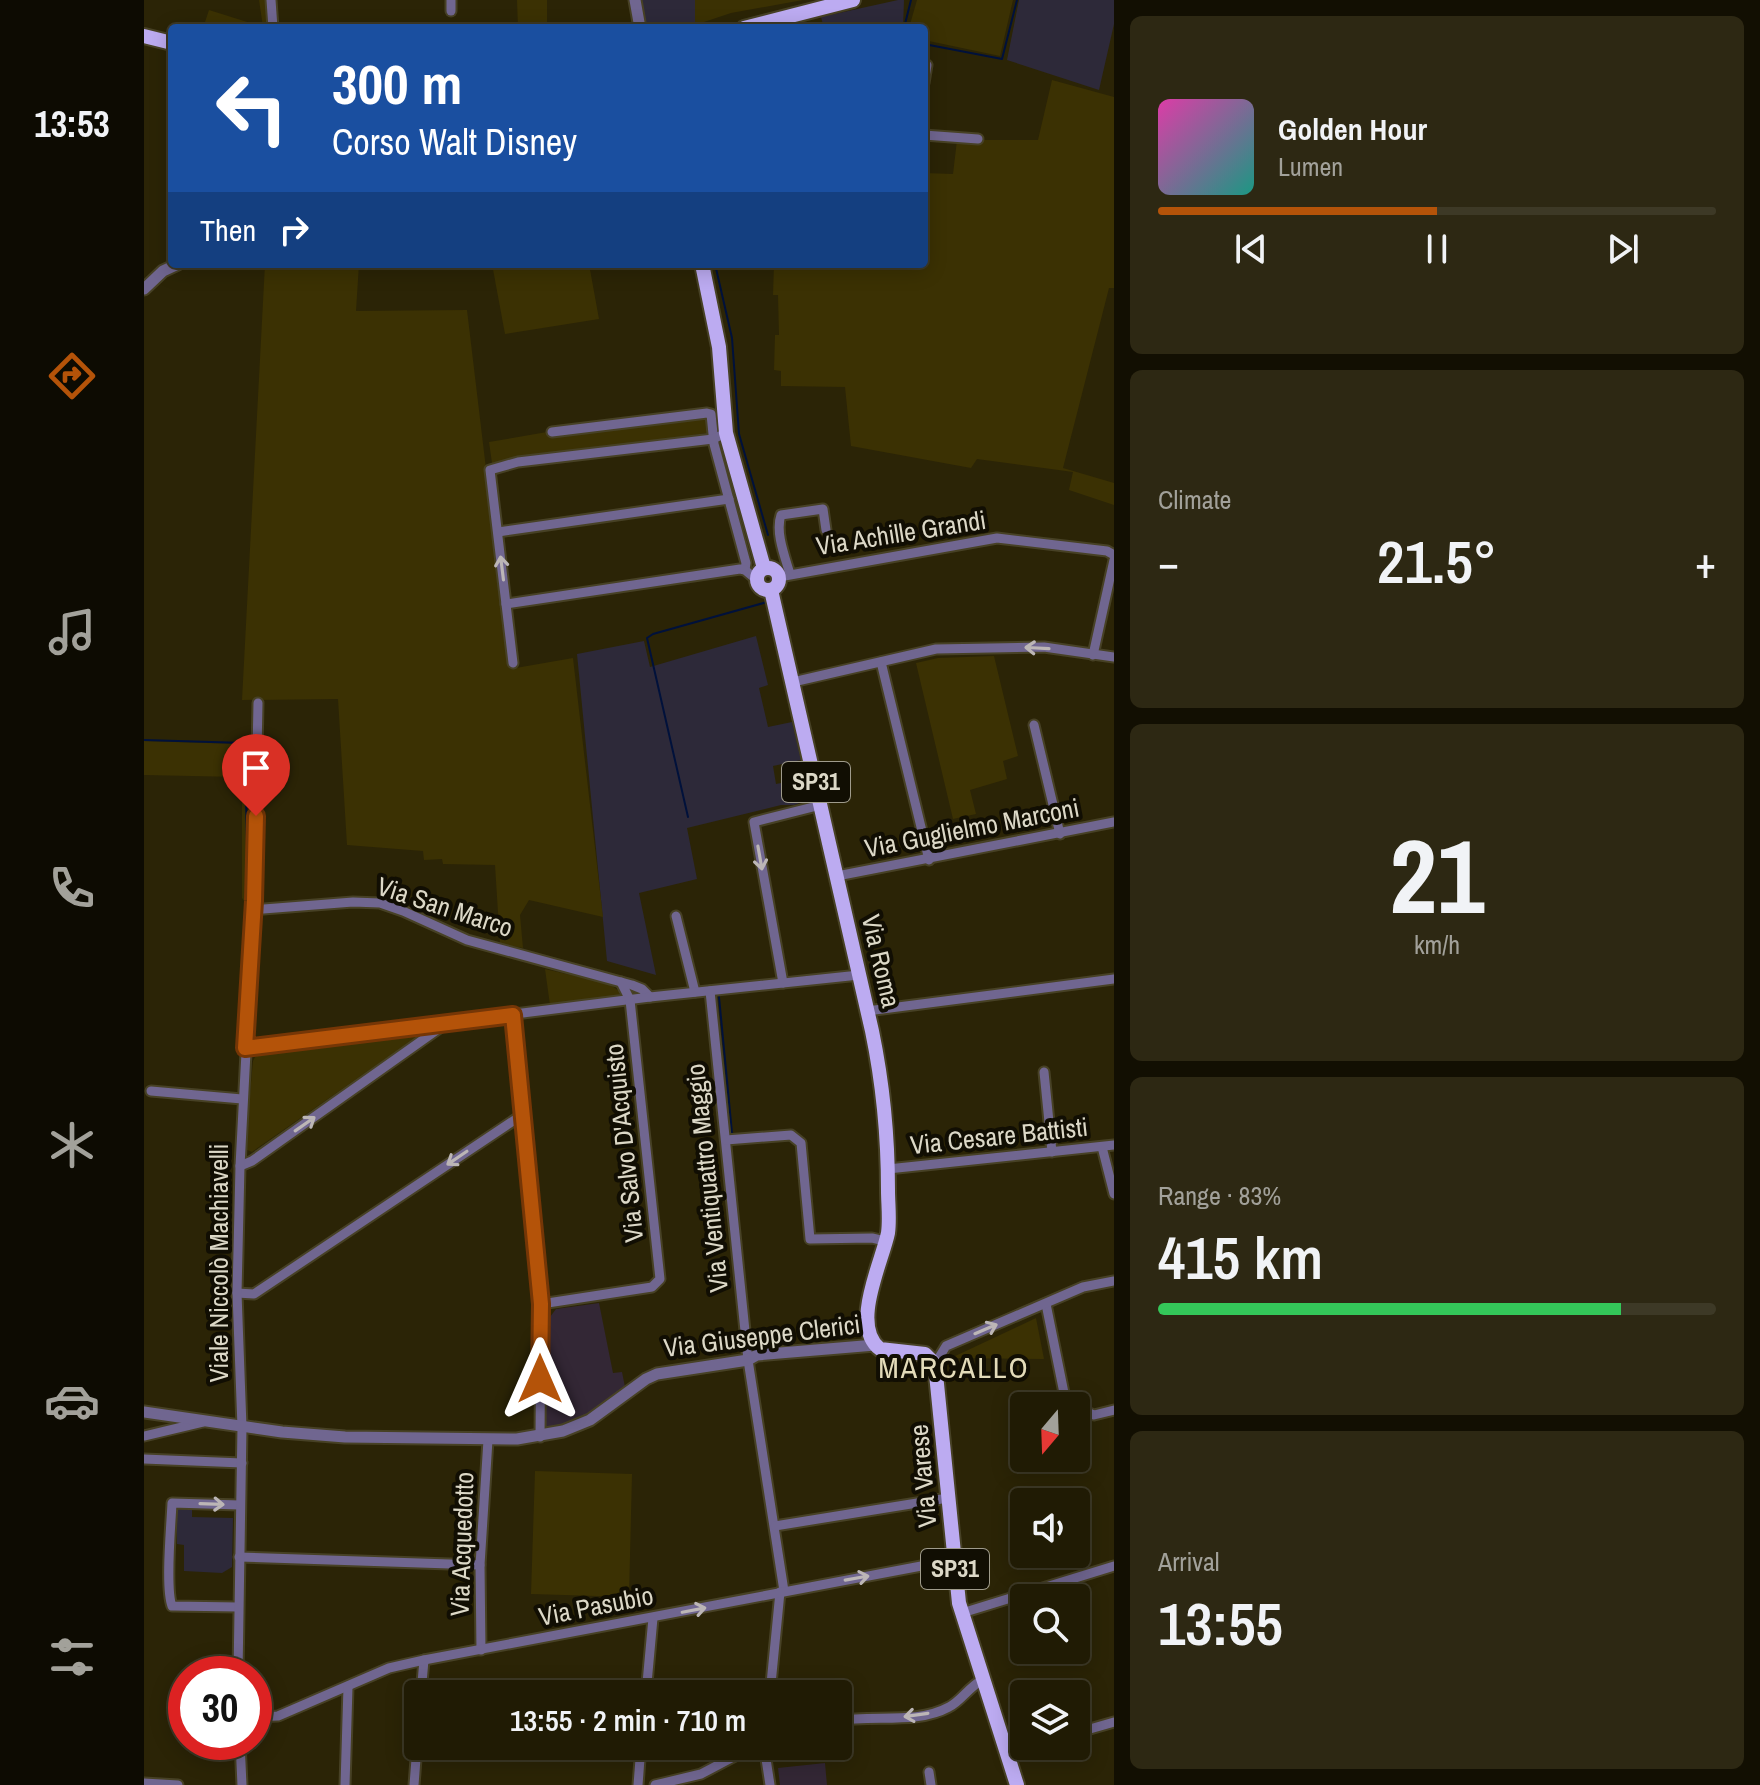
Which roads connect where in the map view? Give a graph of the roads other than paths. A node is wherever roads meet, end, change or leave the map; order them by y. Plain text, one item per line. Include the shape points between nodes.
1 (271, 0) edge
2 (451, 0) edge
3 (635, 0) edge
4 (853, 0) edge
5 (451, 11) dead end
6 (273, 24) edge
7 (639, 24) edge
8 (760, 24) edge
9 (144, 36) edge
10 (168, 42) edge
11 (928, 135) edge
12 (978, 139) dead end
13 (169, 268) edge
14 (703, 268) edge
15 (144, 289) edge
16 (552, 432) dead end
17 (720, 436) junction
18 (729, 499) junction
19 (826, 530) dead end
20 (498, 532) junction
21 (1114, 557) edge
22 (745, 570) junction
23 (761, 574) junction
24 (785, 575) junction
25 (771, 590) junction
26 (506, 604) junction
27 (1093, 655) junction
28 (1114, 657) edge
29 (881, 662) junction
30 (513, 663) dead end
31 (793, 682) junction
32 (258, 703) dead end
33 (1034, 725) dead end
34 (821, 805) junction
35 (1114, 822) edge
36 (1060, 834) junction
37 (929, 860) junction
38 (837, 876) junction
39 (252, 910) junction
40 (676, 916) dead end
41 (859, 975) junction
42 (1114, 979) edge
43 (621, 982) junction
44 (783, 983) junction
45 (710, 991) junction
46 (695, 992) junction
47 (650, 997) junction
48 (630, 1000) junction
49 (867, 1011) junction
50 (513, 1015) junction
51 (444, 1025) junction
52 (245, 1048) junction
53 (1044, 1072) dead end
54 (151, 1091) dead end
55 (242, 1099) junction
56 (522, 1115) junction
57 (726, 1140) junction
58 (1114, 1145) edge
59 (1102, 1147) junction
60 (1052, 1152) junction
61 (240, 1166) junction
62 (888, 1169) junction
63 (1114, 1194) edge
64 (885, 1241) junction
65 (1114, 1281) edge
66 (237, 1293) junction
67 (541, 1304) junction
68 (1046, 1304) junction
69 (875, 1345) junction
70 (748, 1360) junction
71 (935, 1364) junction
72 (1064, 1392) edge
73 (1114, 1410) edge
74 (144, 1412) edge
75 (1090, 1413) edge
76 (205, 1422) junction
77 (242, 1427) junction
78 (144, 1436) edge
79 (540, 1437) junction
80 (488, 1440) junction
81 (144, 1459) edge
82 (242, 1463) junction
83 (948, 1498) junction
84 (240, 1505) junction
85 (775, 1526) junction
86 (239, 1557) junction
87 (953, 1560) junction
88 (480, 1565) junction
89 (1114, 1566) edge
90 (782, 1592) junction
91 (238, 1607) junction
92 (962, 1613) junction
93 (653, 1618) junction
94 (481, 1650) junction
95 (238, 1656) edge
96 (424, 1660) junction
97 (422, 1680) edge
98 (647, 1680) edge
99 (772, 1680) edge
100 (982, 1680) junction
101 (348, 1687) junction
102 (272, 1716) edge
103 (852, 1718) edge
104 (1114, 1722) edge
105 (1090, 1729) edge
106 (1008, 1754) joint
107 (241, 1760) edge
108 (416, 1760) edge
109 (640, 1760) edge
110 (728, 1760) edge
111 (766, 1760) edge
112 (929, 1772) dead end
113 (144, 1783) edge
114 (178, 1785) edge
115 (242, 1785) edge
116 (345, 1785) edge
117 (414, 1785) edge
118 (638, 1785) edge
119 (655, 1785) edge
120 (770, 1785) edge
121 (931, 1785) edge
122 (1017, 1785) edge

1 - 6 street
2 - 5 street
3 - 7 street
4 - 8 main road
9 - 10 main road
11 - 12 street
13 - 15 street
14 - 17 main road via 719,347 724,404
16 - 17 street via 707,413
17 - 18 street
17 - 20 street via 490,470
17 - 23 main road
18 - 20 street
18 - 22 street
19 - 24 street, Via Achille Grandi via 823,509 781,515
26 -> 20 street
21 - 24 street, Via Achille Grandi via 1107,551 997,538
21 - 27 street, Via Achille Grandi
22 - 23 street
22 - 26 street
23 - 24 main road via 772,568
23 - 25 main road via 760,587
24 - 25 main road
25 - 31 main road, Via Roma / SP31
26 - 30 street
27 - 28 street
27 -> 29 street via 1028,647 936,649
29 - 31 street
29 - 37 street
31 - 34 main road, Via Roma / SP31
32 - 39 street, Viale Niccolò Machiavelli
33 - 36 street
34 - 38 main road, Via Roma / SP31
34 -> 44 street via 754,822
35 - 36 street, Via Guglielmo Marconi
36 - 37 street, Via Guglielmo Marconi
37 - 38 street, Via Guglielmo Marconi
38 - 41 main road, Via Roma / SP31
39 - 43 street, Via San Marco via 380,903 467,940
39 - 52 street, Viale Niccolò Machiavelli
40 - 46 street
41 - 44 street
41 - 49 main road, Via Roma / SP31
42 - 49 street
43 - 47 street, Via San Marco
43 - 48 street
44 - 45 street
45 - 46 street
45 - 57 street, Via Ventiquattro Maggio
46 - 47 street
47 - 48 street
48 - 50 street
48 - 67 street, Via Salvo D'Acquisto via 660,1277 652,1287
49 - 62 main road, Via Roma / SP31 via 884,1100
50 - 51 street
50 - 56 street
51 - 52 street
61 -> 51 street
52 - 55 street, Viale Niccolò Machiavelli
53 - 60 street
54 - 55 street
55 - 61 street, Viale Niccolò Machiavelli
56 -> 66 street via 254,1294
56 - 67 street
57 - 64 street via 791,1135 801,1143 810,1239
57 - 70 street, Via Ventiquattro Maggio
58 - 59 street, Via Cesare Battisti
59 - 60 street, Via Cesare Battisti
59 - 63 street
60 - 62 street, Via Cesare Battisti
61 - 66 street, Viale Niccolò Machiavelli
62 - 64 main road, Via Roma / SP31
64 - 69 main road, Via Roma / SP31 via 867,1323
65 - 68 street via 1083,1287
66 - 77 street, Viale Niccolò Machiavelli
67 - 79 street
71 -> 68 street via 946,1346
68 - 72 street
69 - 70 street, Via Giuseppe Clerici
69 - 71 main road, Via Giuseppe Clerici via 929,1356
70 - 79 street, Via Giuseppe Clerici via 657,1374 590,1420
70 - 85 street, Via Ventiquattro Maggio
71 - 83 main road, Via Varese / SP31
73 - 75 street
74 - 76 street, Via Giuseppe Clerici
76 - 77 street, Via Giuseppe Clerici
76 - 78 street
77 - 80 street, Via Giuseppe Clerici via 345,1437
77 - 82 street, Viale Niccolò Machiavelli
79 - 80 street, Via Giuseppe Clerici
80 - 88 street, Via Acquedotto
81 - 82 street
82 - 84 street, Viale Niccolò Machiavelli
83 - 85 street
83 - 87 main road, Via Varese / SP31
84 - 86 street, Viale Niccolò Machiavelli
91 -> 84 street via 172,1606 171,1547 172,1503
85 - 90 street, Via Ventiquattro Maggio
86 - 88 street
86 - 91 street, Viale Niccolò Machiavelli
90 -> 87 street, Via Pasubio
87 - 92 main road, Via Varese / SP31
88 - 94 street, Via Acquedotto
89 - 92 street
93 -> 90 street, Via Pasubio
90 - 99 street, Via Ventiquattro Maggio
91 - 95 street, Viale Niccolò Machiavelli
92 - 100 main road, Via Varese / SP31
93 - 94 street, Via Pasubio
93 - 98 street
94 - 96 street, Via Pasubio
96 - 97 street
96 - 101 street, Via Pasubio via 389,1668
100 -> 103 street via 951,1707 909,1717
100 - 106 main road, Via Varese / SP31
101 - 102 street, Via Pasubio
101 - 116 street
104 - 105 street
106 - 122 main road, Via Varese / SP31
107 - 115 street
108 - 117 street
109 - 118 street
110 - 119 street via 701,1774
111 - 120 street
112 - 121 street
113 - 114 street

